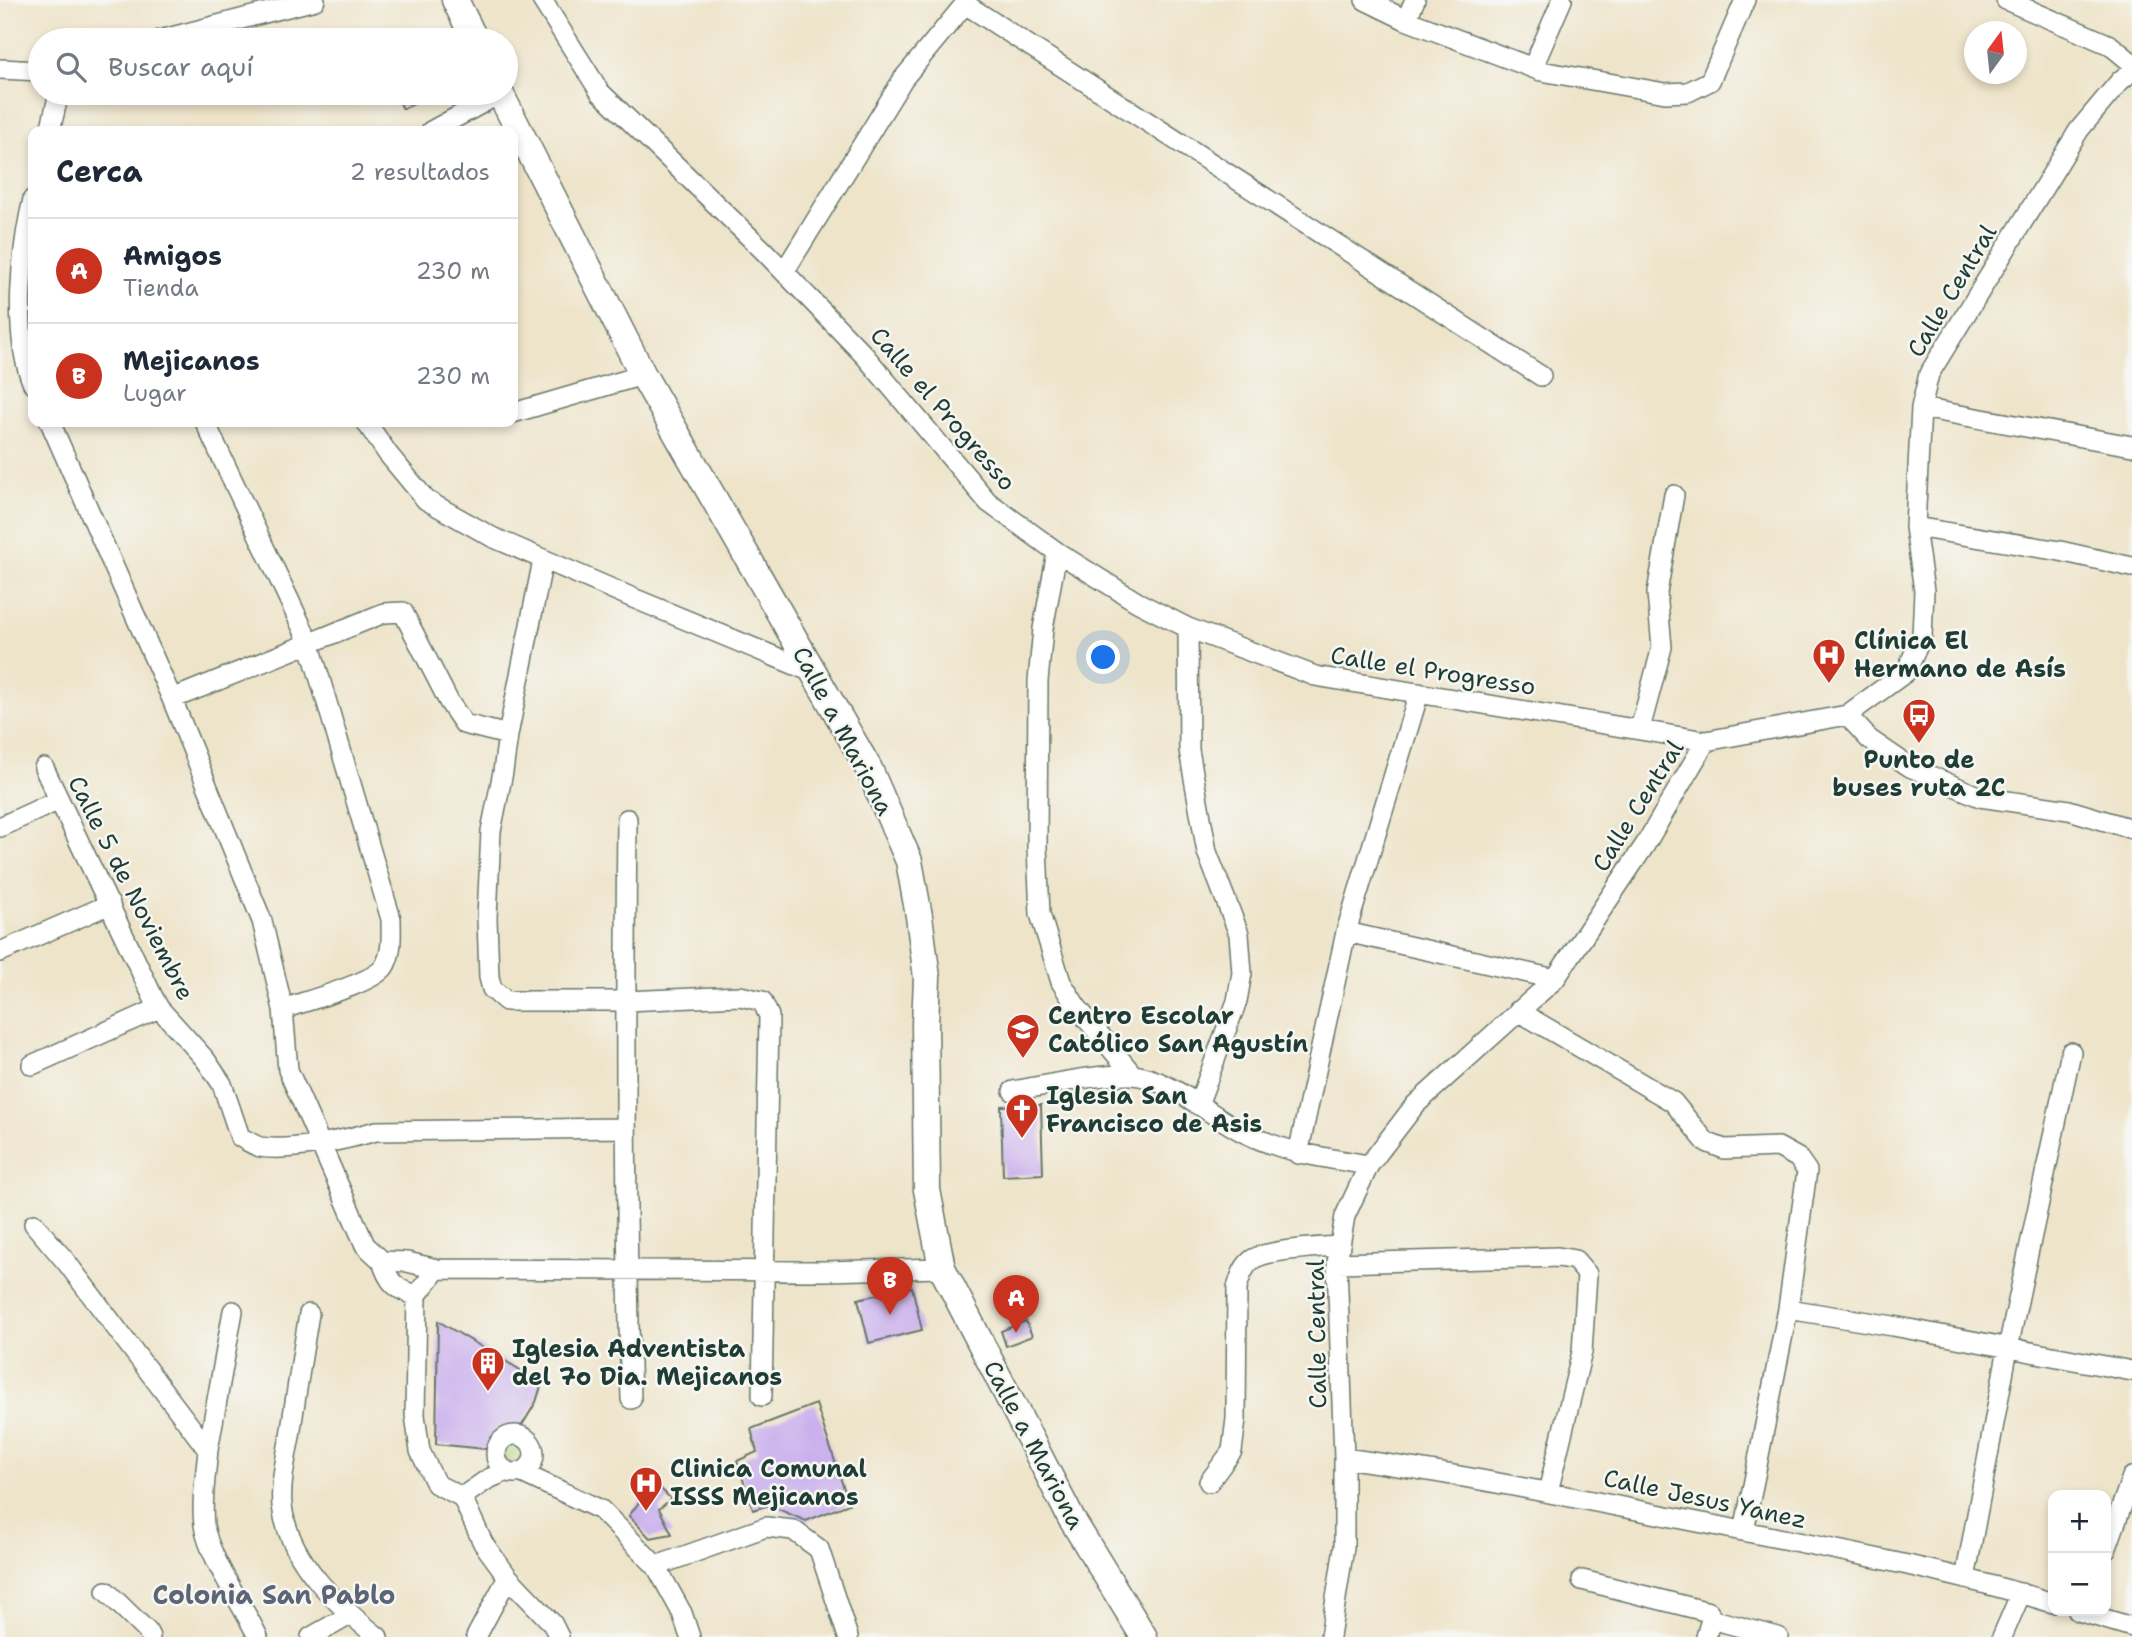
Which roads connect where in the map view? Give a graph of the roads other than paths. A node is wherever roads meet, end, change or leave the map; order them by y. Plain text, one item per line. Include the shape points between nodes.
1 (315, 0) edge
2 (455, 0) edge
3 (542, 0) edge
4 (1365, 0) edge
5 (1415, 0) edge
6 (1562, 0) edge
7 (1745, 0) edge
8 (2006, 0) edge
9 (967, 2) edge
10 (1406, 20) junction
11 (206, 28) edge
12 (469, 28) edge
13 (2132, 63) edge
14 (1533, 67) junction
15 (0, 69) edge
16 (28, 70) edge
17 (2128, 81) edge
18 (56, 105) edge
19 (478, 105) edge
20 (506, 105) edge
21 (51, 126) edge
22 (440, 126) edge
23 (517, 126) edge
24 (518, 128) edge
25 (28, 238) edge
26 (784, 272) junction
27 (28, 372) edge
28 (643, 375) junction
29 (1541, 376) dead end
30 (1921, 408) junction
31 (518, 412) edge
32 (52, 427) edge
33 (207, 427) edge
34 (369, 427) edge
35 (2132, 446) edge
36 (1674, 495) dead end
37 (1915, 527) junction
38 (1057, 552) junction
39 (543, 560) junction
40 (2132, 567) edge
41 (1188, 628) junction
42 (309, 642) junction
43 (812, 672) junction
44 (1419, 693) junction
45 (172, 699) junction
46 (1847, 715) junction
47 (1640, 729) junction
48 (508, 735) junction
49 (1706, 741) junction
50 (44, 768) dead end
51 (59, 800) junction
52 (627, 819) dead end
53 (0, 827) edge
54 (2132, 830) edge
55 (110, 904) junction
56 (1346, 932) junction
57 (0, 952) edge
58 (1555, 979) junction
59 (625, 1001) junction
60 (159, 1008) junction
61 (283, 1009) junction
62 (1518, 1011) junction
63 (2071, 1052) dead end
64 (32, 1065) dead end
65 (1132, 1075) junction
66 (1013, 1091) dead end
67 (1198, 1105) junction
68 (626, 1128) junction
69 (320, 1142) junction
70 (1298, 1154) junction
71 (1369, 1166) junction
72 (34, 1224) dead end
73 (1338, 1254) junction
74 (382, 1261) junction
75 (942, 1268) junction
76 (437, 1269) junction
77 (765, 1269) junction
78 (627, 1270) junction
79 (417, 1295) junction
80 (1787, 1309) junction
81 (233, 1311) dead end
82 (309, 1314) dead end
83 (2008, 1348) junction
84 (2132, 1371) edge
85 (762, 1396) dead end
86 (631, 1399) dead end
87 (208, 1450) junction
88 (1344, 1458) junction
89 (2132, 1477) edge
90 (1209, 1482) dead end
91 (1548, 1492) junction
92 (462, 1497) junction
93 (1744, 1531) junction
94 (2111, 1536) edge
95 (656, 1566) junction
96 (508, 1577) junction
97 (1965, 1578) junction
98 (1582, 1580) dead end
99 (106, 1591) dead end
100 (2021, 1593) junction
101 (2048, 1601) edge
102 (350, 1615) junction
103 (2098, 1616) edge
104 (2132, 1627) edge
105 (1708, 1628) edge
106 (150, 1637) edge
107 (258, 1637) edge
108 (312, 1637) edge
109 (379, 1637) edge
110 (476, 1637) edge
111 (559, 1637) edge
112 (690, 1637) edge
113 (848, 1637) edge
114 (1144, 1637) edge
115 (1331, 1637) edge
116 (1778, 1637) edge
117 (2002, 1637) edge

1 - 11 street
2 - 12 main road
3 - 26 street, Calle el Progresso via 600,92
4 - 10 street
5 - 10 street
6 - 14 street
7 - 14 street via 1710,81 1688,92 1665,93
8 - 13 street via 2110,45
9 - 26 street via 903,79
9 - 29 street
10 - 14 street
15 - 16 street
17 - 30 street, Calle Central via 2079,130 1929,374
18 - 21 street
19 - 22 street
20 - 23 main road, Calle a Mariona
24 - 28 main road, Calle a Mariona
25 - 27 street via 19,303
26 - 38 street, Calle el Progresso via 865,356 988,502
28 - 31 street
28 - 43 main road, Calle a Mariona
30 - 35 street
30 - 37 street, Calle Central
32 - 45 street
33 - 42 street
34 - 39 street via 426,500
36 - 47 street via 1657,593 1662,647
37 - 40 street
37 - 46 street, Calle Central via 1924,592 1922,636 1906,672
38 - 41 street, Calle el Progresso via 1136,602
38 - 65 street via 1038,681 1040,914 1060,982
39 - 43 street
39 - 48 street
41 - 44 street, Calle el Progresso via 1315,676
41 - 67 street via 1189,750 1207,852 1239,934 1242,973 1237,1001
42 - 45 street
42 - 48 street via 384,613 403,612 464,724
42 - 61 street via 391,919 392,943 384,967 370,978
43 - 75 main road, Calle a Mariona via 869,769 909,861 927,978 928,1190
44 - 47 street, Calle el Progresso
44 - 56 street
45 - 61 street via 262,921
46 - 49 street, Calle Central
46 - 54 street via 1869,739 1910,767 1980,797 2069,810
47 - 49 street, Calle el Progresso
48 - 59 street via 491,831 487,918 492,989 506,1001
49 - 58 street, Calle Central via 1645,845
50 - 51 street, Calle 5 de Noviembre
51 - 53 street
51 - 55 street, Calle 5 de Noviembre
52 - 59 street
55 - 57 street
55 - 60 street, Calle 5 de Noviembre
56 - 58 street
56 - 70 street
58 - 62 street, Calle Central
59 - 68 street
59 - 77 street via 740,996 762,1001 769,1016
60 - 64 street
60 - 69 street, Calle 5 de Noviembre via 222,1084 240,1137 257,1146
61 - 69 street via 288,1070
62 - 71 street, Calle Central via 1415,1105
62 - 80 street via 1673,1102 1706,1142 1724,1149 1778,1147 1798,1158 1807,1171
63 - 83 street
65 - 66 street
65 - 67 street via 1168,1087
67 - 70 street via 1244,1133
68 - 69 street, Calle 5 de Noviembre via 376,1131
68 - 78 street
69 - 74 street via 365,1245
70 - 71 street
71 - 73 street, Calle Central via 1345,1216
72 - 87 street
73 - 88 street, Calle Central
73 - 90 street via 1288,1251 1253,1259 1241,1273 1232,1451
73 - 91 street via 1576,1261 1587,1274 1582,1352
74 - 76 street
74 - 79 street via 388,1278 405,1293
75 - 77 street
75 - 114 main road, Calle a Mariona via 1071,1518
76 - 78 street
76 - 79 street
77 - 78 street
77 - 85 street
78 - 86 street
79 - 92 street via 415,1415 420,1451 436,1484
80 - 83 street
80 - 93 street
81 - 87 street
82 - 102 street via 282,1505 313,1576
83 - 84 street
83 - 97 street
87 - 107 street via 204,1527
88 - 91 street, Calle Jesus Yanez
88 - 115 street, Calle Central via 1344,1547
89 - 94 street
91 - 93 street, Calle Jesus Yanez
92 - 95 street via 488,1479 513,1472 601,1510
92 - 96 street via 483,1543
93 - 97 street, Calle Jesus Yanez
95 - 112 street
95 - 113 street via 766,1527 793,1530 819,1549
96 - 110 street
96 - 111 street via 552,1623
97 - 100 street, Calle Jesus Yanez
98 - 105 street via 1709,1612
99 - 106 street
100 - 101 street, Calle Jesus Yanez
100 - 117 street
102 - 108 street
102 - 109 street
103 - 104 street
105 - 116 street

